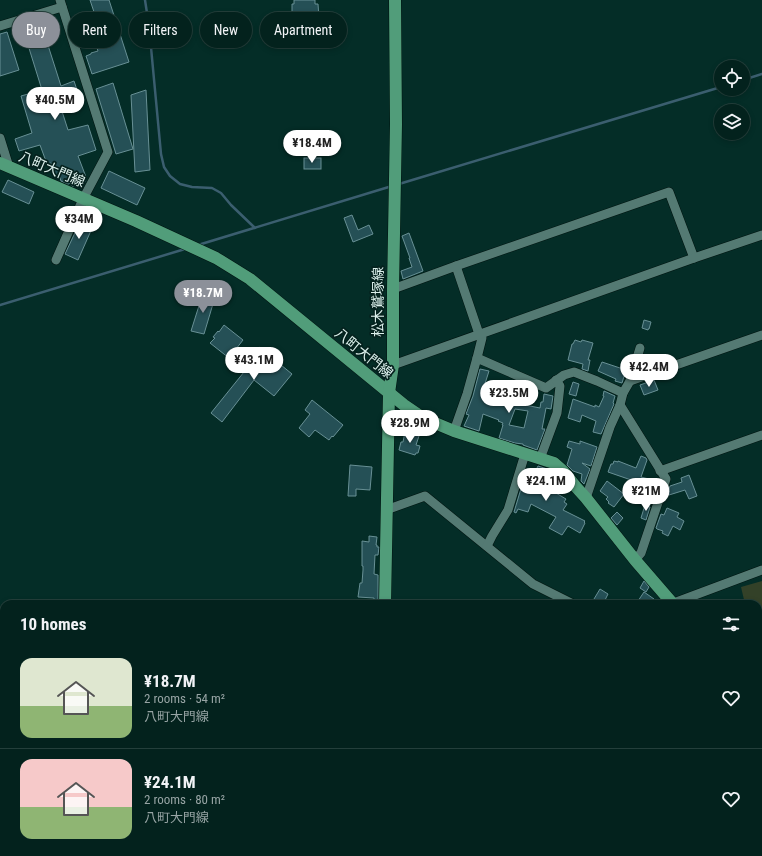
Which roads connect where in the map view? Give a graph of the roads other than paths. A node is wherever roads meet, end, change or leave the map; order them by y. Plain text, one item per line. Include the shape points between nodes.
1 (395, 0) edge
2 (61, 3) edge
3 (0, 26) edge
4 (0, 138) edge
5 (4, 165) edge
6 (83, 199) junction
7 (762, 235) edge
8 (694, 258) junction
9 (56, 260) dead end
10 (456, 266) junction
11 (393, 289) junction
12 (480, 334) junction
13 (762, 335) edge
14 (640, 348) dead end
15 (476, 358) junction
16 (393, 365) junction
17 (556, 380) junction
18 (630, 381) junction
19 (389, 393) junction
20 (623, 393) junction
21 (620, 405) junction
22 (454, 431) junction
23 (762, 435) edge
24 (525, 454) junction
25 (540, 459) junction
26 (660, 471) junction
27 (586, 498) junction
28 (386, 510) junction
29 (487, 546) junction
30 (635, 560) junction
31 (762, 570) edge
32 (385, 600) edge
33 (565, 600) edge
34 (669, 600) edge
35 (683, 600) edge

1 - 11 main road, 松木鷲塚線
2 - 3 street
2 - 6 street via 108,152
4 - 5 street
5 - 6 main road, 八町大門線
6 - 9 street
6 - 19 main road, 八町大門線 via 216,258 250,279
7 - 8 street
8 - 10 street via 669,192
8 - 12 street
10 - 11 street
10 - 12 street
11 - 16 main road, 松木鷲塚線
12 - 15 street via 482,338
12 - 16 street
13 - 18 street
14 - 18 street
15 - 17 street via 546,388
15 - 22 street
16 - 19 main road, 松木鷲塚線
17 - 20 street via 574,372
17 - 25 street via 560,386 556,413
18 - 20 street
19 - 22 main road, 八町大門線 via 423,418
19 - 28 main road, 松木鷲塚線
20 - 21 street
21 - 26 street
21 - 27 street
22 - 24 main road, 八町大門線
23 - 26 street
24 - 25 main road, 八町大門線
24 - 29 street via 508,510
25 - 27 main road, 八町大門線 via 554,463
26 - 30 street via 666,479 641,553
27 - 30 main road, 八町大門線
28 - 29 street via 425,496
28 - 32 main road, 松木鷲塚線
29 - 33 street via 533,584
30 - 34 main road, 八町大門線
31 - 35 street

